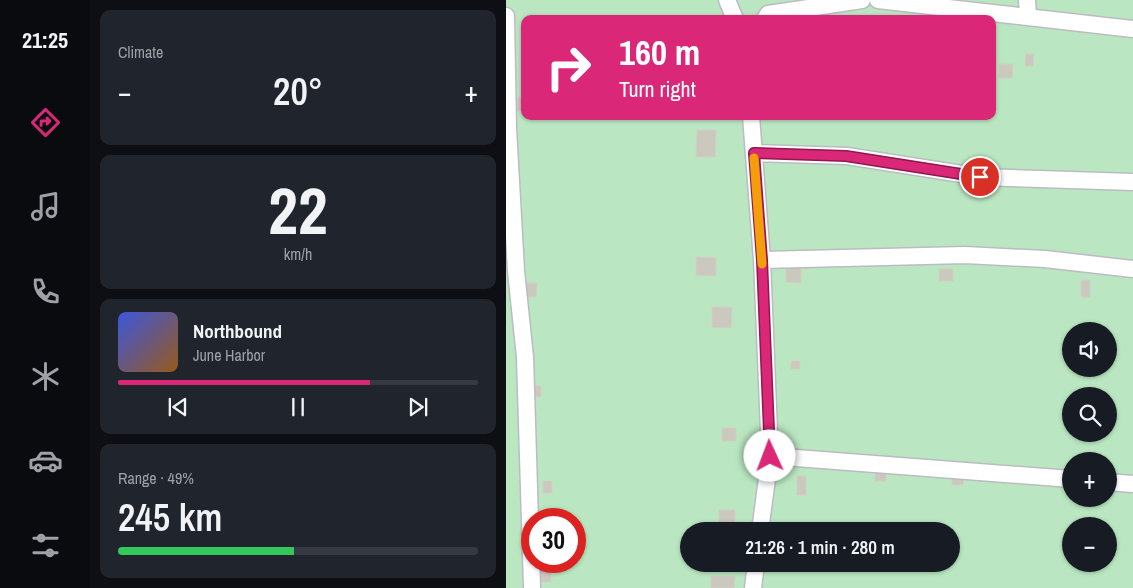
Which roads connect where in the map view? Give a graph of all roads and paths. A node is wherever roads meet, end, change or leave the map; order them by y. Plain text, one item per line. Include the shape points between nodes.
1 (727, 0) edge
2 (862, 0) edge
3 (878, 0) edge
4 (1027, 8) edge
5 (733, 15) edge
6 (767, 15) edge
7 (506, 16) edge
8 (1133, 28) edge
9 (751, 120) edge
10 (754, 153) junction
11 (1133, 182) edge
12 (762, 260) junction
13 (1133, 269) edge
14 (770, 456) junction
15 (1062, 478) edge
16 (1117, 483) edge
17 (1133, 484) edge
18 (761, 522) edge
19 (755, 572) edge
20 (532, 588) edge
21 (753, 588) edge

1 - 5 street
2 - 6 street
3 - 4 street
4 - 8 street
7 - 20 street via 516,271 526,357
9 - 10 street
10 - 11 street via 846,156 980,177
10 - 12 street
12 - 13 street via 965,255 1045,259
12 - 14 street
14 - 15 street
14 - 18 street
16 - 17 street
19 - 21 street

